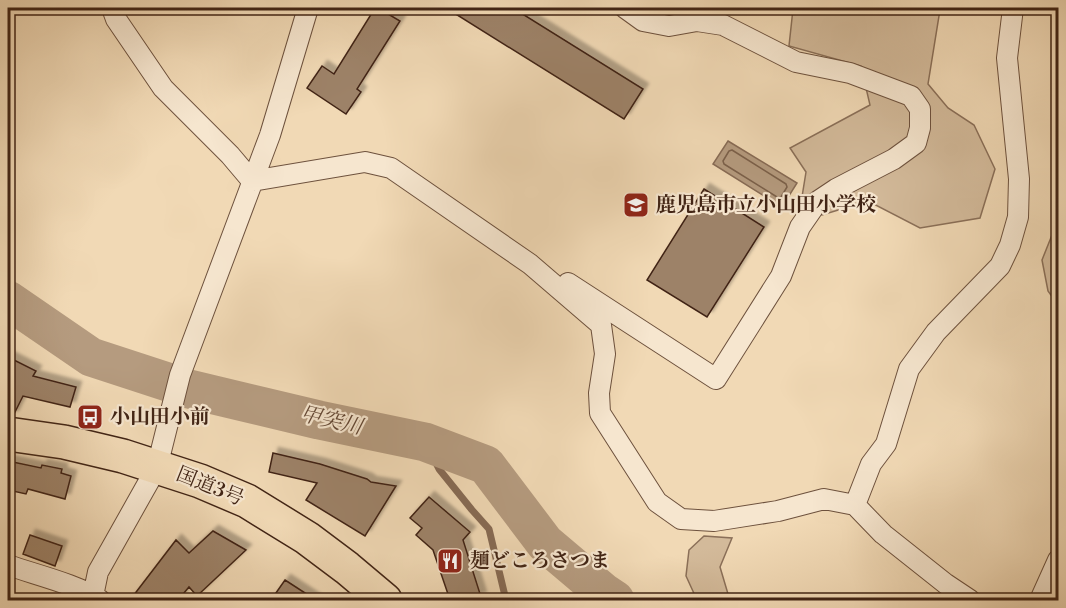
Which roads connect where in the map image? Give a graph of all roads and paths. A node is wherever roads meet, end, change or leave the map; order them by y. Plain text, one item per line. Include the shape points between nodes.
1 (112, 8) edge
2 (308, 8) edge
3 (625, 8) edge
4 (1013, 8) edge
5 (252, 181) junction
6 (530, 264) junction
7 (8, 434) edge
8 (157, 467) junction
9 (855, 505) junction
10 (1059, 560) edge
11 (8, 565) edge
12 (97, 598) edge
13 (385, 600) edge
14 (970, 600) edge
15 (1040, 600) edge

1 - 5 street via 163,88
2 - 5 street
3 - 6 street via 643,21 669,26 697,21 723,25 796,62 850,73 911,96 920,109 916,143 818,201 800,227 781,276 716,379 548,270
4 - 9 street via 1007,58 1019,179 1018,217 1010,245 1000,266 936,332 909,369 885,444 871,464
5 - 6 street via 365,162 391,168
5 - 8 street via 180,375
6 - 9 street via 601,325 605,354 598,393 600,413 657,502 681,519 714,521 824,499
7 - 8 highway, 国道3号 via 64,442
8 - 12 street via 98,572
8 - 13 highway, 国道3号 via 247,501 307,538
9 - 14 street via 883,534
10 - 15 street
11 - 12 street

